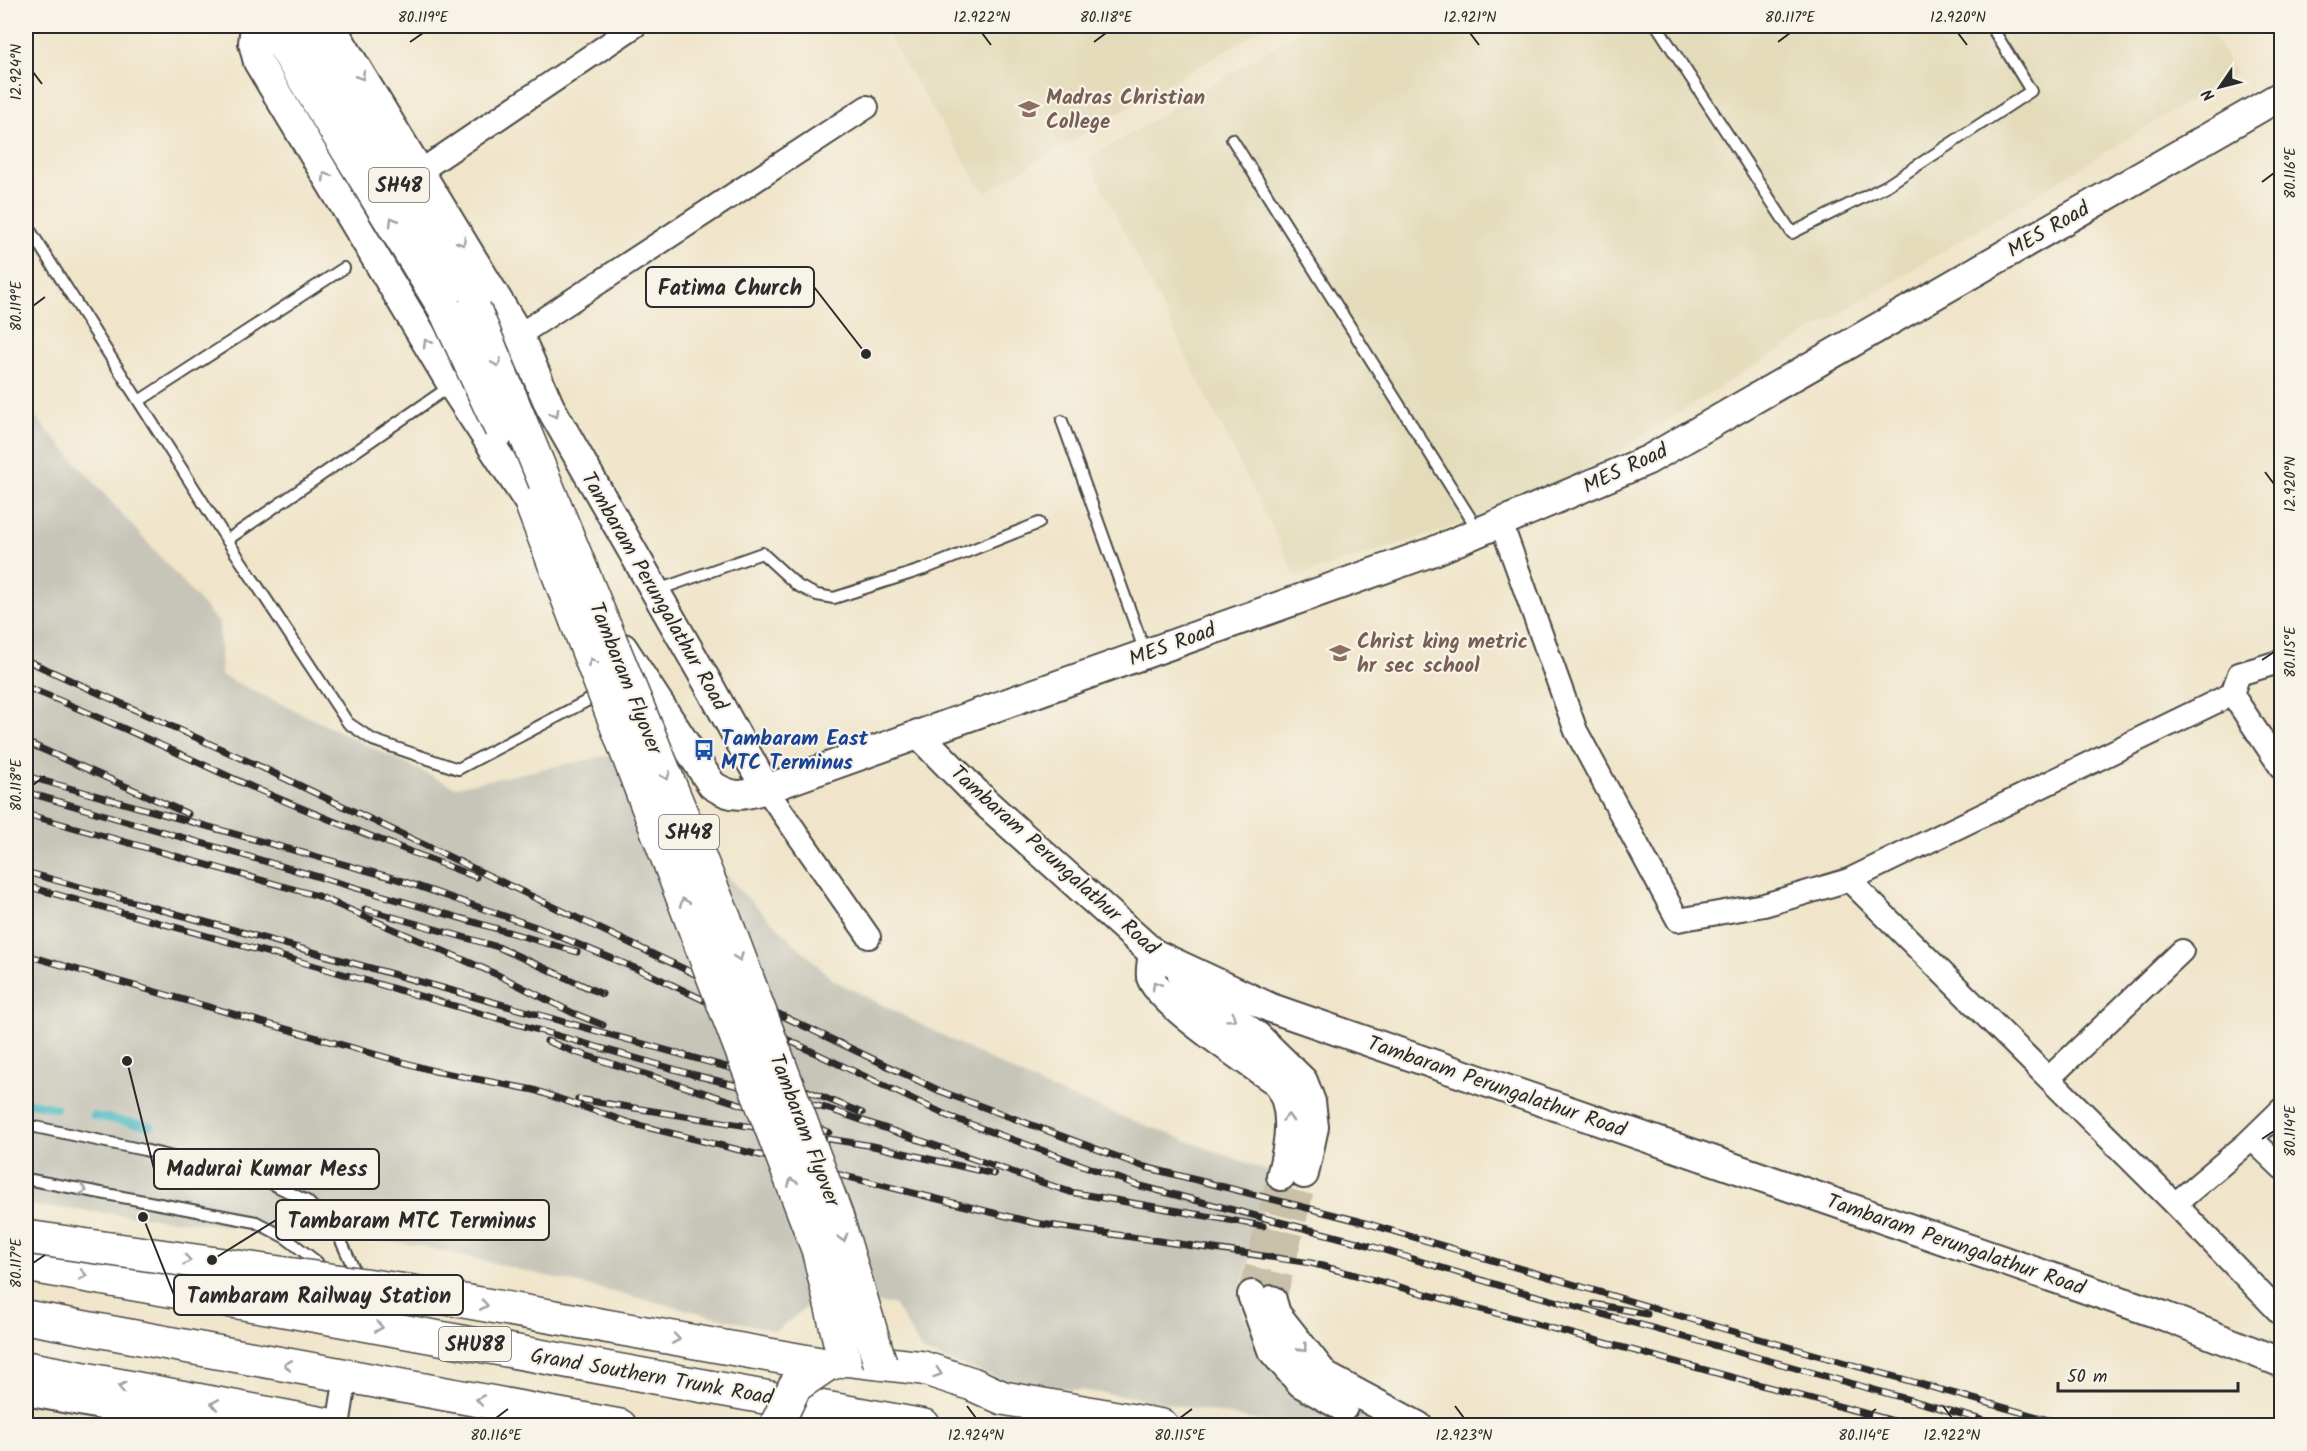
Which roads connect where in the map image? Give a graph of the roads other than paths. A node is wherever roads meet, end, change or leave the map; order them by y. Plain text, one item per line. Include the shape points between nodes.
1 (255, 26) edge
2 (272, 26) edge
3 (301, 26) edge
4 (331, 26) edge
5 (635, 26) edge
6 (1657, 26) edge
7 (1992, 26) edge
8 (314, 70) junction
9 (2282, 95) edge
10 (867, 107) dead end
11 (1232, 139) dead end
12 (419, 172) junction
13 (26, 224) edge
14 (344, 267) dead end
15 (519, 335) junction
16 (452, 385) junction
17 (139, 401) junction
18 (1062, 421) dead end
19 (1039, 523) dead end
20 (1490, 527) junction
21 (227, 540) junction
22 (655, 591) junction
23 (1146, 653) junction
24 (2282, 661) edge
25 (639, 673) junction
26 (2232, 694) junction
27 (918, 734) junction
28 (2282, 769) edge
29 (766, 789) junction
30 (1849, 880) junction
31 (869, 937) dead end
32 (2182, 951) dead end
33 (1164, 959) junction
34 (2049, 1078) junction
35 (2282, 1110) edge
36 (26, 1125) edge
37 (2252, 1139) junction
38 (2282, 1168) edge
39 (1292, 1175) tunnel mouth
40 (26, 1179) edge
41 (2175, 1204) junction
42 (26, 1237) edge
43 (318, 1262) junction
44 (329, 1264) dead end
45 (26, 1265) edge
46 (341, 1266) dead end
47 (353, 1267) junction
48 (2282, 1315) edge
49 (26, 1317) edge
50 (341, 1320) junction
51 (835, 1362) junction
52 (2282, 1363) edge
53 (880, 1364) junction
54 (26, 1368) edge
55 (346, 1376) junction
56 (26, 1391) edge
57 (1006, 1412) edge
58 (512, 1416) edge
59 (214, 1425) edge
60 (336, 1425) edge
61 (620, 1425) edge
62 (776, 1425) edge
63 (924, 1425) edge
64 (1162, 1425) edge
65 (1380, 1425) edge
66 (1418, 1425) edge

16 -> 1 street via 258,62 253,43
2 - 8 main road, Tambaram Flyover / SH48
3 - 8 main road, Tambaram Flyover / SH48
4 -> 12 street, Tambaram Perungalathur Road
5 - 12 street
6 - 7 lane via 1792,233 1886,186 2031,92
51 -> 8 main road, Tambaram Flyover / SH48, bridge via 818,1249 507,442 444,308
8 -> 53 main road, Tambaram Flyover / SH48, bridge via 474,309 725,920 837,1215
9 - 20 street, MES Road via 1648,460
10 - 15 street
11 - 20 lane
12 -> 15 street, Tambaram Perungalathur Road
13 - 17 lane
14 - 17 lane
15 -> 22 street, Tambaram Perungalathur Road via 550,406
16 - 21 lane
16 - 25 street
17 - 21 lane
18 - 23 lane
19 - 22 lane via 924,569 834,598 798,586 762,553
20 - 23 street, MES Road via 1434,551
20 - 30 street via 1576,731 1678,920 1764,904
21 - 25 lane via 348,723 373,740 458,769
22 - 29 street, Tambaram Perungalathur Road
23 - 27 street, MES Road
24 - 26 street via 2239,674
25 - 29 street via 712,785 725,794 742,796
26 - 28 street
26 - 30 street
27 - 29 street
27 - 33 street, Tambaram Perungalathur Road via 986,803
29 - 31 street
30 - 34 street
32 - 34 street
33 - 39 street via 1188,985 1257,1036 1303,1081 1314,1127
33 - 52 street, Tambaram Perungalathur Road via 1272,1008 2164,1316
34 - 41 street
35 - 37 street
36 - 47 lane via 260,1178 307,1200 336,1230
37 - 38 street
37 - 41 street
40 -> 43 lane via 256,1222
41 - 48 street
42 -> 51 main road, bridge via 407,1291
43 - 44 lane
43 - 50 lane
45 -> 50 main road, Grand Southern Trunk Road / SHU88
46 - 47 lane
47 - 50 lane
55 -> 49 main road, SHU88
50 -> 63 main road, Grand Southern Trunk Road / SHU88
51 - 53 main road
51 - 62 main road, bridge via 795,1386
53 -> 57 main road via 923,1368 972,1384
60 -> 54 main road
58 -> 55 main road, SHU88
55 - 60 street
56 - 59 street
57 - 64 main road
58 - 61 main road, SHU88
65 -> 66 street via 1301,1383 1272,1350 1262,1297 1324,1376

